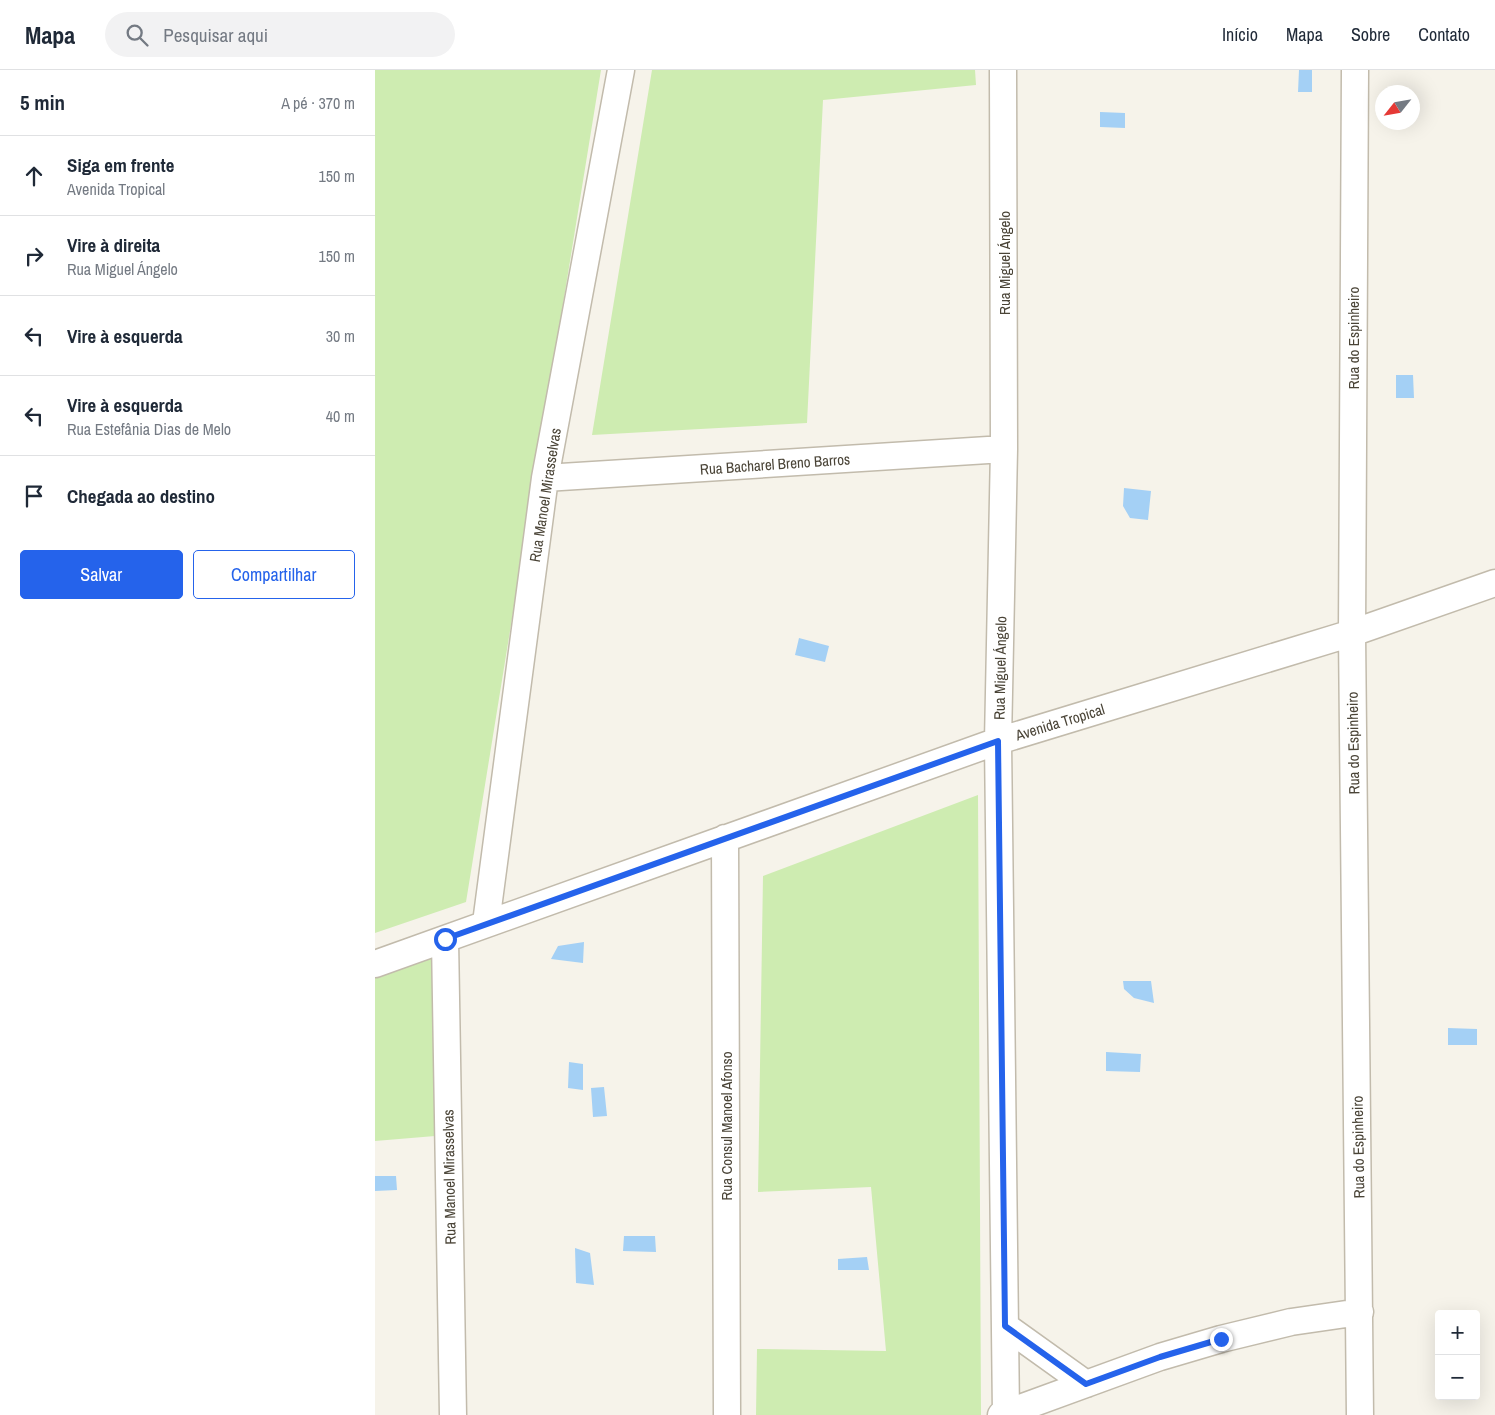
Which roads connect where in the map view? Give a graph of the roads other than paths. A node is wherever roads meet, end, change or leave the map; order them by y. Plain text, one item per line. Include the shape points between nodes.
1 (621, 70) edge
2 (1003, 70) edge
3 (1355, 70) edge
4 (1004, 449) junction
5 (545, 478) junction
6 (1495, 584) edge
7 (1352, 633) junction
8 (998, 741) junction
9 (725, 838) junction
10 (486, 924) junction
11 (445, 939) junction
12 (375, 964) edge
13 (1360, 1312) junction
14 (1005, 1326) junction
15 (1086, 1384) junction
16 (1004, 1414) edge
17 (453, 1415) edge
18 (727, 1415) edge
19 (1360, 1415) edge

1 - 5 street, Rua Manoel Mirasselvas
2 - 4 street, Rua Miguel Ángelo
3 - 7 street, Rua do Espinheiro
4 - 5 street, Rua Bacharel Breno Barros
4 - 8 street, Rua Miguel Ángelo
5 - 10 street, Rua Manoel Mirasselvas
6 - 7 street, Avenida Tropical
7 - 8 street, Avenida Tropical
7 - 13 street, Rua do Espinheiro
8 - 9 street, Avenida Tropical
8 - 14 street, Rua Miguel Ángelo
9 - 10 street, Avenida Tropical
9 - 18 street, Rua Consul Manoel Afonso
10 - 11 street, Avenida Tropical
11 - 12 street, Avenida Tropical
11 - 17 street, Rua Manoel Mirasselvas
13 - 15 street via 1291,1322 1221,1339
13 - 19 street, Rua do Espinheiro
14 - 15 street
14 - 16 street, Rua Miguel Ángelo
15 - 16 street

